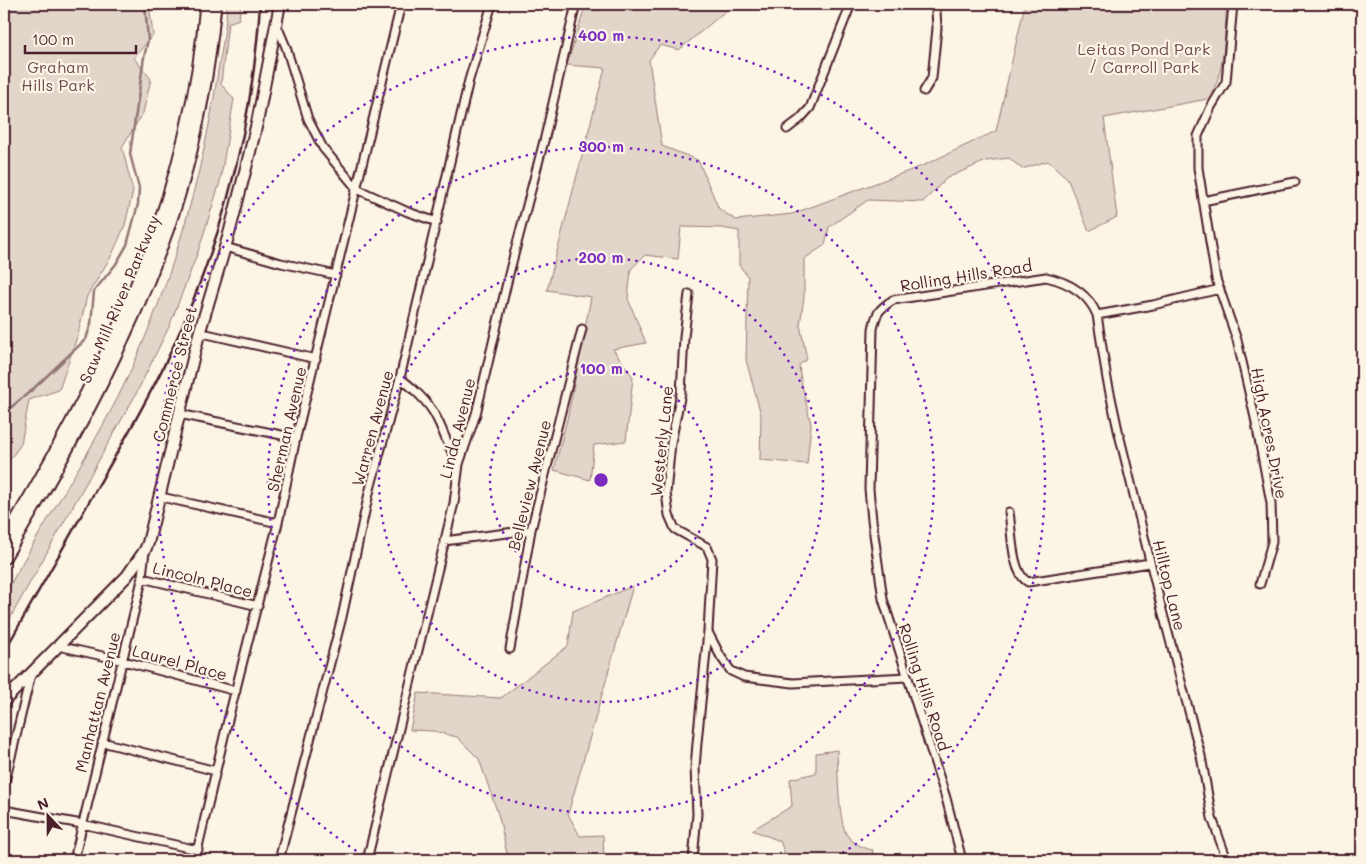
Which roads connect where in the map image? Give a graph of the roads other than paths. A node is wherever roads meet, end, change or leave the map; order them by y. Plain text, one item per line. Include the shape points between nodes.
1 (206, 4) edge
2 (215, 4) edge
3 (280, 4) edge
4 (401, 4) edge
5 (492, 4) edge
6 (576, 4) edge
7 (851, 4) edge
8 (934, 4) edge
9 (1232, 4) edge
10 (276, 23) junction
11 (924, 91) dead end
12 (787, 129) dead end
13 (1295, 182) dead end
14 (357, 189) junction
15 (1203, 201) junction
16 (437, 222) junction
17 (225, 246) junction
18 (336, 275) junction
19 (1220, 289) junction
20 (688, 294) dead end
21 (1097, 315) junction
22 (582, 329) dead end
23 (199, 334) junction
24 (316, 359) junction
25 (400, 378) junction
26 (180, 414) junction
27 (296, 438) junction
28 (459, 464) junction
29 (161, 497) junction
30 (1010, 512) dead end
31 (278, 523) junction
32 (531, 530) junction
33 (444, 541) junction
34 (4, 542) edge
35 (146, 550) junction
36 (4, 558) edge
37 (1150, 563) junction
38 (142, 578) junction
39 (1260, 584) dead end
40 (258, 606) junction
41 (708, 632) junction
42 (58, 646) junction
43 (510, 649) dead end
44 (122, 661) junction
45 (31, 673) junction
46 (907, 677) junction
47 (236, 691) junction
48 (4, 701) edge
49 (102, 742) junction
50 (216, 771) junction
51 (4, 786) edge
52 (4, 810) edge
53 (82, 824) junction
54 (198, 850) junction
55 (74, 860) edge
56 (195, 860) edge
57 (279, 860) edge
58 (367, 860) edge
59 (693, 860) edge
60 (962, 860) edge
61 (1227, 860) edge

1 - 34 highway, Saw Mill River Parkway via 190,118 152,247 89,389
2 - 36 highway, Saw Mill River Parkway via 206,81 196,128 160,251 93,399
3 - 10 main road, Commerce Street
4 - 14 street, Sherman Avenue
5 - 16 street, Warren Avenue via 469,80
6 - 28 street, Linda Avenue via 476,414
7 - 12 street via 810,108
8 - 11 street via 938,28 932,78
9 - 15 street via 1226,82 1198,136
10 - 14 street via 308,119 323,148
10 - 17 main road, Commerce Street via 257,123
13 - 15 street
14 - 16 street
14 - 18 street, Sherman Avenue
15 - 19 street
16 - 25 street, Warren Avenue
17 - 18 street
17 - 23 main road, Commerce Street
18 - 24 street, Sherman Avenue
19 - 21 street
19 - 39 street, High Acres Drive via 1237,340 1271,503 1272,542
20 - 41 street, Westerly Lane via 681,393 666,493 675,529 707,547 711,554
21 - 37 street, Hilltop Lane via 1108,387
21 - 46 street, Rolling Hills Road via 1093,305 1072,286 1046,277 893,300 876,315 869,489 883,599
22 - 32 street, Belleview Avenue
23 - 24 street
23 - 26 main road, Commerce Street
24 - 27 street, Sherman Avenue
25 - 28 street via 434,413 450,452
25 - 57 street, Warren Avenue
26 - 27 street
26 - 29 main road, Commerce Street
27 - 31 street, Sherman Avenue
28 - 33 street, Linda Avenue via 454,503
29 - 31 street
29 - 35 main road, Commerce Street
30 - 37 street via 1016,564 1020,575 1028,582
31 - 40 street, Sherman Avenue
32 - 33 street
32 - 43 street, Belleview Avenue
33 - 58 street, Linda Avenue
35 - 38 street, Manhattan Avenue
35 - 42 main road, Commerce Street via 127,576
37 - 61 street, Hilltop Lane via 1201,756 1212,818
38 - 40 street, Lincoln Place
38 - 44 street, Manhattan Avenue
40 - 47 street, Sherman Avenue
41 - 46 street, Westerly Lane via 731,671 744,677 793,683
41 - 59 street, Westerly Lane via 696,760 697,814
42 - 44 street, Laurel Place
42 - 45 main road, Commerce Street
44 - 47 street, Laurel Place
44 - 49 street, Manhattan Avenue
45 - 48 main road, Commerce Street
45 - 51 street
46 - 60 street, Rolling Hills Road via 946,798
47 - 50 street, Sherman Avenue
49 - 50 street
49 - 53 street, Manhattan Avenue
50 - 54 street, Sherman Avenue
52 - 53 street
53 - 54 street
53 - 55 street, Manhattan Avenue
54 - 56 street, Sherman Avenue

